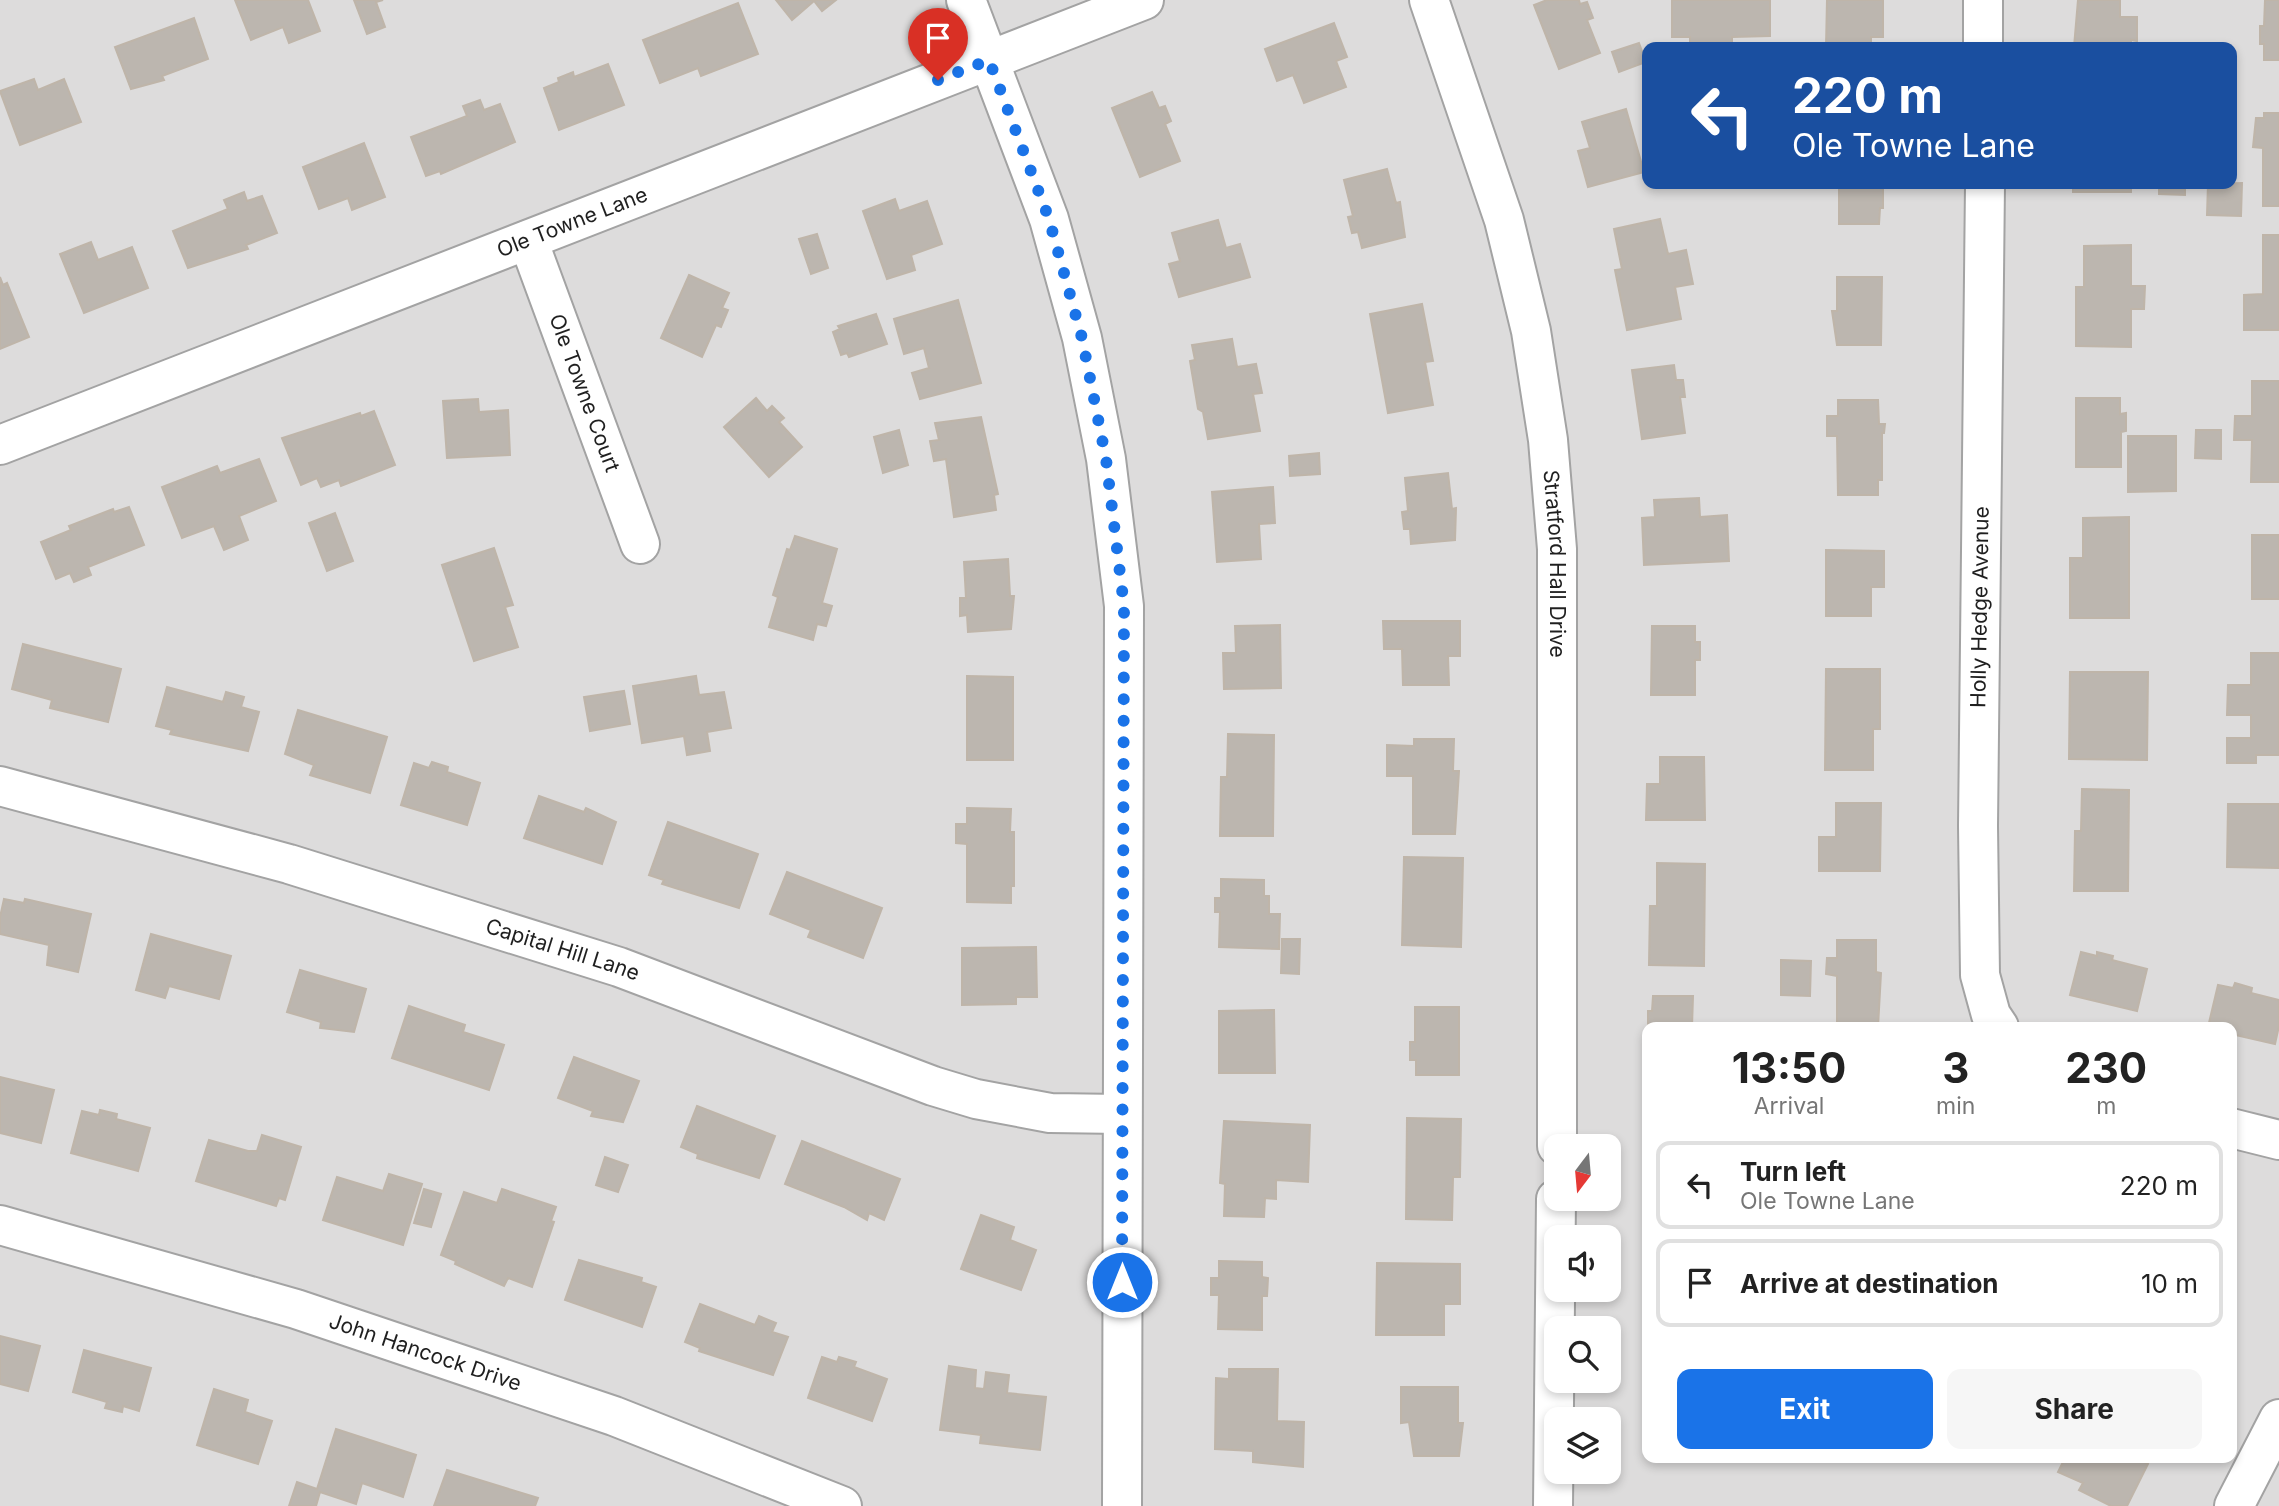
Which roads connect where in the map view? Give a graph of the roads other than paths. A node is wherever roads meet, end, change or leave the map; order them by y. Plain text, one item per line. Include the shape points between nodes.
1 (966, 0) edge
2 (1143, 0) edge
3 (1429, 0) edge
4 (1983, 0) edge
5 (1983, 42) edge
6 (989, 60) junction
7 (1984, 189) edge
8 (528, 240) junction
9 (0, 445) edge
10 (640, 544) dead end
11 (0, 786) edge
12 (1995, 1022) edge
13 (1122, 1114) junction
14 (2237, 1130) edge
15 (1557, 1134) edge
16 (2279, 1140) edge
17 (1556, 1211) edge
18 (0, 1225) edge
19 (2279, 1419) edge
20 (842, 1506) edge
21 (1122, 1506) edge
22 (1553, 1506) edge
23 (2234, 1506) edge

1 - 6 street
2 - 6 street, Ole Towne Lane
3 - 15 street, Stratford Hall Drive via 1504,220 1531,331 1548,440 1557,549
4 - 5 street
6 - 8 street, Ole Towne Lane
6 - 13 street via 1049,219 1082,338 1108,472 1124,606
7 - 12 street, Holly Hedge Avenue via 1978,826 1980,975
8 - 9 street, Ole Towne Lane
8 - 10 street, Ole Towne Court
11 - 13 street, Capital Hill Lane via 289,864 619,967 976,1099 1050,1113
13 - 21 street
14 - 16 street
17 - 22 street
18 - 20 street, John Hancock Drive via 296,1309 614,1416
19 - 23 street

